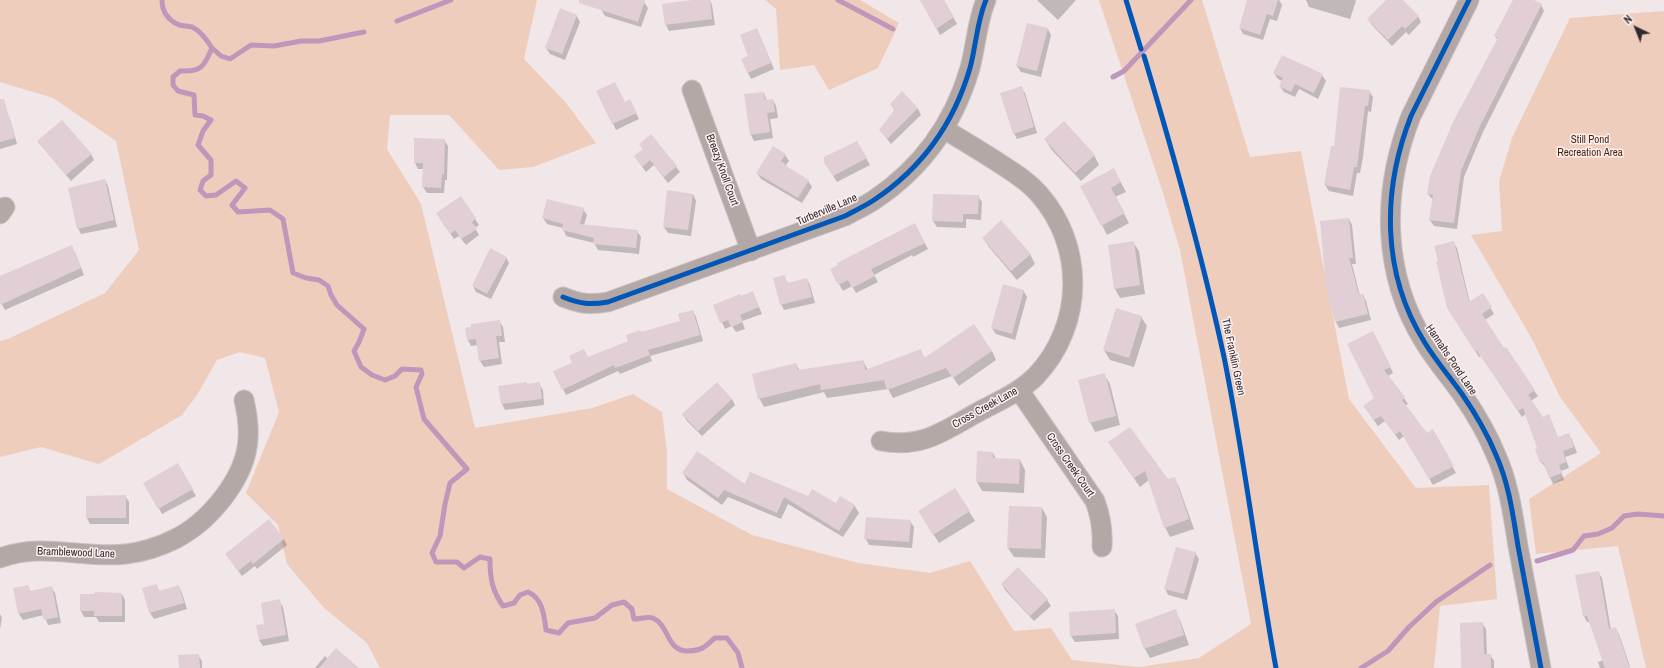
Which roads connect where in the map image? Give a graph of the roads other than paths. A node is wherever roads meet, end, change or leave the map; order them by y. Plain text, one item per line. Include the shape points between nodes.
1 (986, 0) edge
2 (1469, 0) edge
3 (692, 90) dead end
4 (944, 129) junction
5 (751, 251) junction
6 (563, 297) dead end
7 (1019, 390) junction
8 (244, 400) dead end
9 (881, 441) dead end
10 (1102, 547) dead end
11 (0, 558) edge
12 (1541, 668) edge

1 - 4 street, Turberville Lane via 961,95
2 - 12 street, Hannahs Pond Lane via 1403,134 1395,165 1390,227 1400,286 1410,314 1424,342 1480,422 1497,455 1508,489
3 - 5 street, Breezy Knoll Court
4 - 5 street, Turberville Lane via 917,164 873,201 845,216
4 - 7 street, Cross Creek Lane via 1021,177 1038,193 1052,211 1071,255 1073,298 1061,340 1036,376
5 - 6 street, Turberville Lane via 608,302 592,304
7 - 9 street, Cross Creek Lane via 930,438 897,444
7 - 10 street, Cross Creek Court via 1095,501 1101,517
8 - 11 street, Bramblewood Lane via 248,440 245,458 236,477 216,506 176,539 127,554 46,550 20,552

